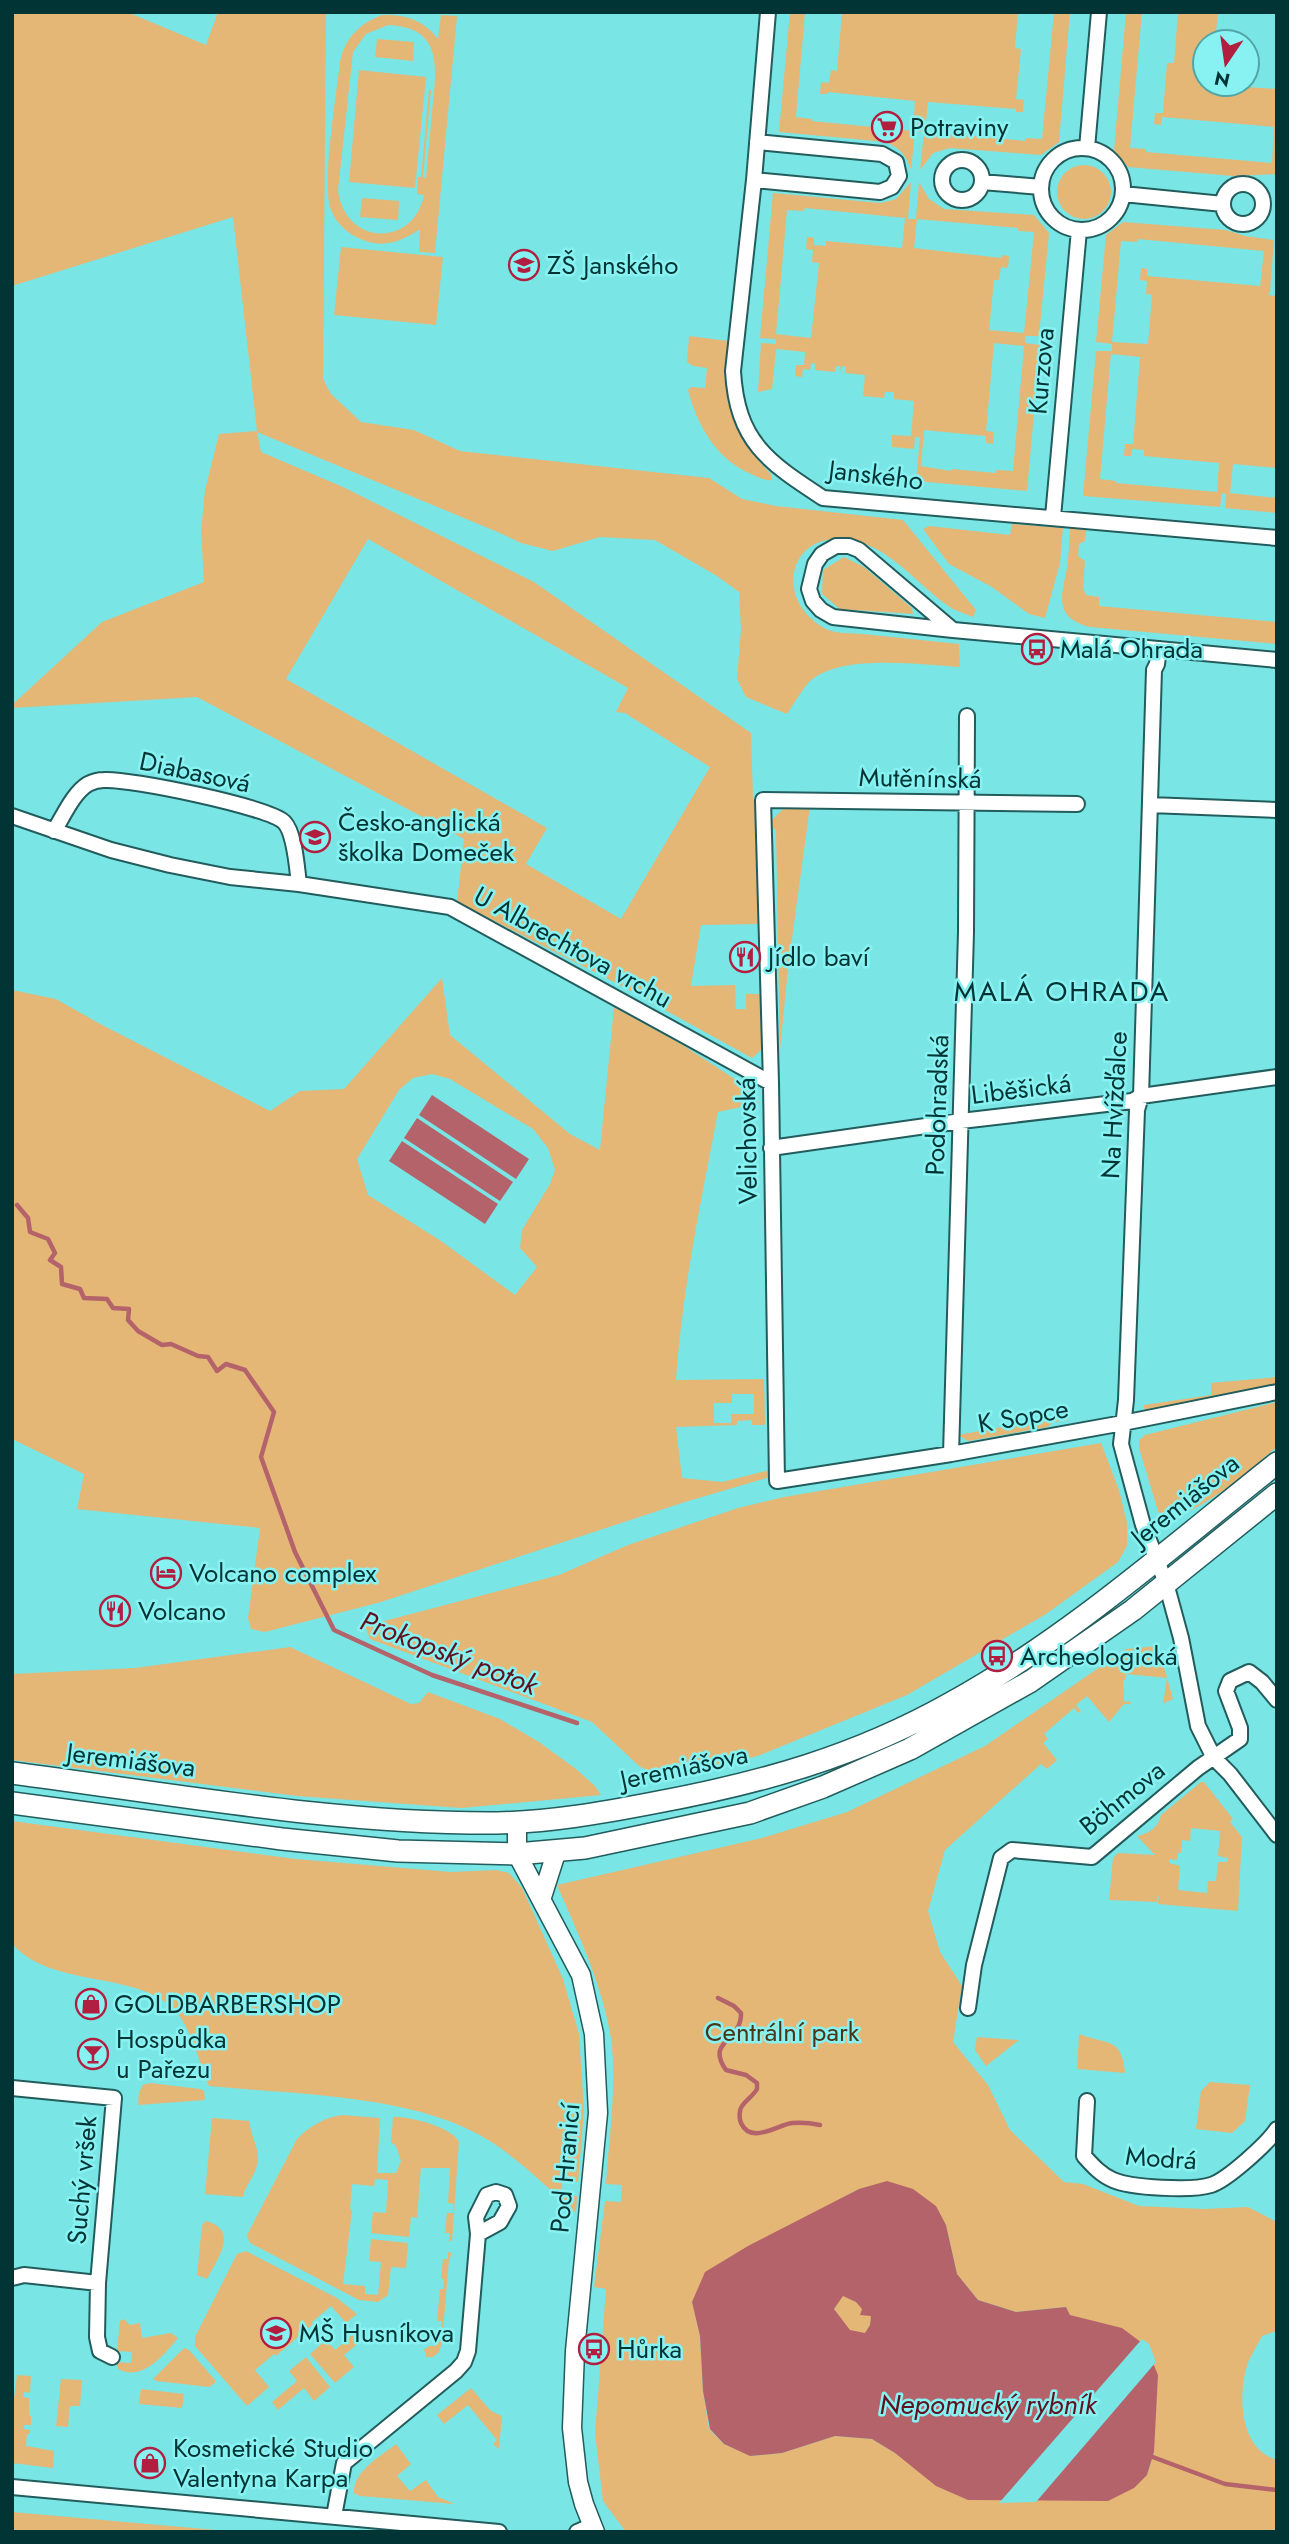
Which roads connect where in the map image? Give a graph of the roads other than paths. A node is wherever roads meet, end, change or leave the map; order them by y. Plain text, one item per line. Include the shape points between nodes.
1 (768, 12) edge
2 (1099, 12) edge
3 (757, 142) junction
4 (1087, 148) junction
5 (754, 180) junction
6 (982, 182) dead end
7 (1041, 187) junction
8 (1124, 194) junction
9 (1223, 204) dead end
10 (1079, 230) junction
11 (1053, 517) junction
12 (1277, 538) edge
13 (953, 630) junction
14 (1159, 649) junction
15 (1277, 660) edge
16 (967, 716) dead end
17 (763, 800) joint
18 (968, 803) junction
19 (1077, 804) dead end
20 (1150, 805) junction
21 (1277, 810) edge
22 (12, 816) edge
23 (54, 831) junction
24 (299, 884) junction
25 (1277, 1077) edge
26 (771, 1083) junction
27 (1141, 1096) junction
28 (961, 1121) junction
29 (771, 1148) junction
30 (1277, 1392) edge
31 (1123, 1423) junction
32 (951, 1454) junction
33 (1277, 1463) edge
34 (777, 1481) joint
35 (1277, 1494) edge
36 (1155, 1560) junction
37 (1166, 1583) junction
38 (1277, 1700) edge
39 (1214, 1758) junction
40 (12, 1773) edge
41 (12, 1803) edge
42 (517, 1822) junction
43 (1277, 1835) edge
44 (557, 1850) junction
45 (517, 1854) junction
46 (542, 1897) junction
47 (968, 2008) dead end
48 (12, 2088) edge
49 (1087, 2101) dead end
50 (1277, 2129) edge
51 (478, 2234) dead end
52 (12, 2278) edge
53 (98, 2283) junction
54 (112, 2357) dead end
55 (12, 2487) edge
56 (334, 2516) junction
57 (588, 2530) edge
58 (499, 2532) edge

1 - 3 street, Janského
2 - 4 street
3 - 5 street, Janského
3 - 5 street via 882,154 895,162 899,176 892,187 880,192
4 - 7 street via 1073,148 1050,162
4 - 8 street via 1110,158 1123,181
5 - 11 street, Janského via 733,371 735,400 765,455 823,498
6 - 7 street
7 - 10 street via 1042,200 1056,221
8 - 9 street
8 - 10 street via 1103,225
10 - 11 street, Kurzova
11 - 12 street, Janského
13 - 13 street via 859,550 836,546 815,564 809,589 813,601 833,617
13 - 14 street
14 - 15 street
14 - 20 street, Na Hvížďalce via 1154,670
16 - 18 street, Podohradská
17 - 18 street, Mutěnínská
17 - 26 street, Velichovská
18 - 19 street, Mutěnínská
18 - 28 street, Podohradská
20 - 21 street
20 - 27 street, Na Hvížďalce
22 - 23 street, U Albrechtova vrchu
23 - 24 street, U Albrechtova vrchu via 170,865
23 - 24 street, Diabasová via 80,792 103,779 188,792 272,814 285,822
24 - 26 street, U Albrechtova vrchu via 450,907
25 - 27 street, Liběšická
26 - 29 street, Velichovská
27 - 28 street, Liběšická via 1132,1101
27 - 31 street, Na Hvížďalce
28 - 29 street, Liběšická
28 - 32 street, Podohradská
29 - 34 street, Velichovská
30 - 31 street, K Sopce
31 - 32 street, K Sopce
31 - 36 street, Na Hvížďalce via 1121,1444
32 - 34 street, K Sopce
33 - 36 main road, Jeremiášova
35 - 37 main road, Jeremiášova
36 - 37 street
36 - 42 main road, Jeremiášova via 1026,1658 949,1704 816,1765 746,1784 579,1817
37 - 39 street via 1198,1726
37 - 44 main road, Jeremiášova via 1031,1681 910,1749 750,1813
38 - 39 street, Böhmova via 1249,1672 1230,1681 1226,1691 1240,1739
39 - 43 street
39 - 47 street, Böhmova via 1092,1857 1012,1850 1001,1858
40 - 42 main road, Jeremiášova via 393,1820
41 - 45 main road, Jeremiášova via 385,1850
42 - 45 street
44 - 45 main road, Jeremiášova
44 - 46 street
45 - 46 street, Pod Hranicí
46 - 57 street, Pod Hranicí via 580,1975 594,2034 598,2113 572,2428
48 - 53 street, Suchý vršek via 114,2098
49 - 50 street, Modrá via 1084,2156 1115,2181 1170,2189 1214,2185
51 - 56 street via 464,2362 344,2463
52 - 53 street, Suchý vršek via 24,2275
53 - 54 street, Suchý vršek via 97,2343 100,2351
55 - 56 street
56 - 58 street

